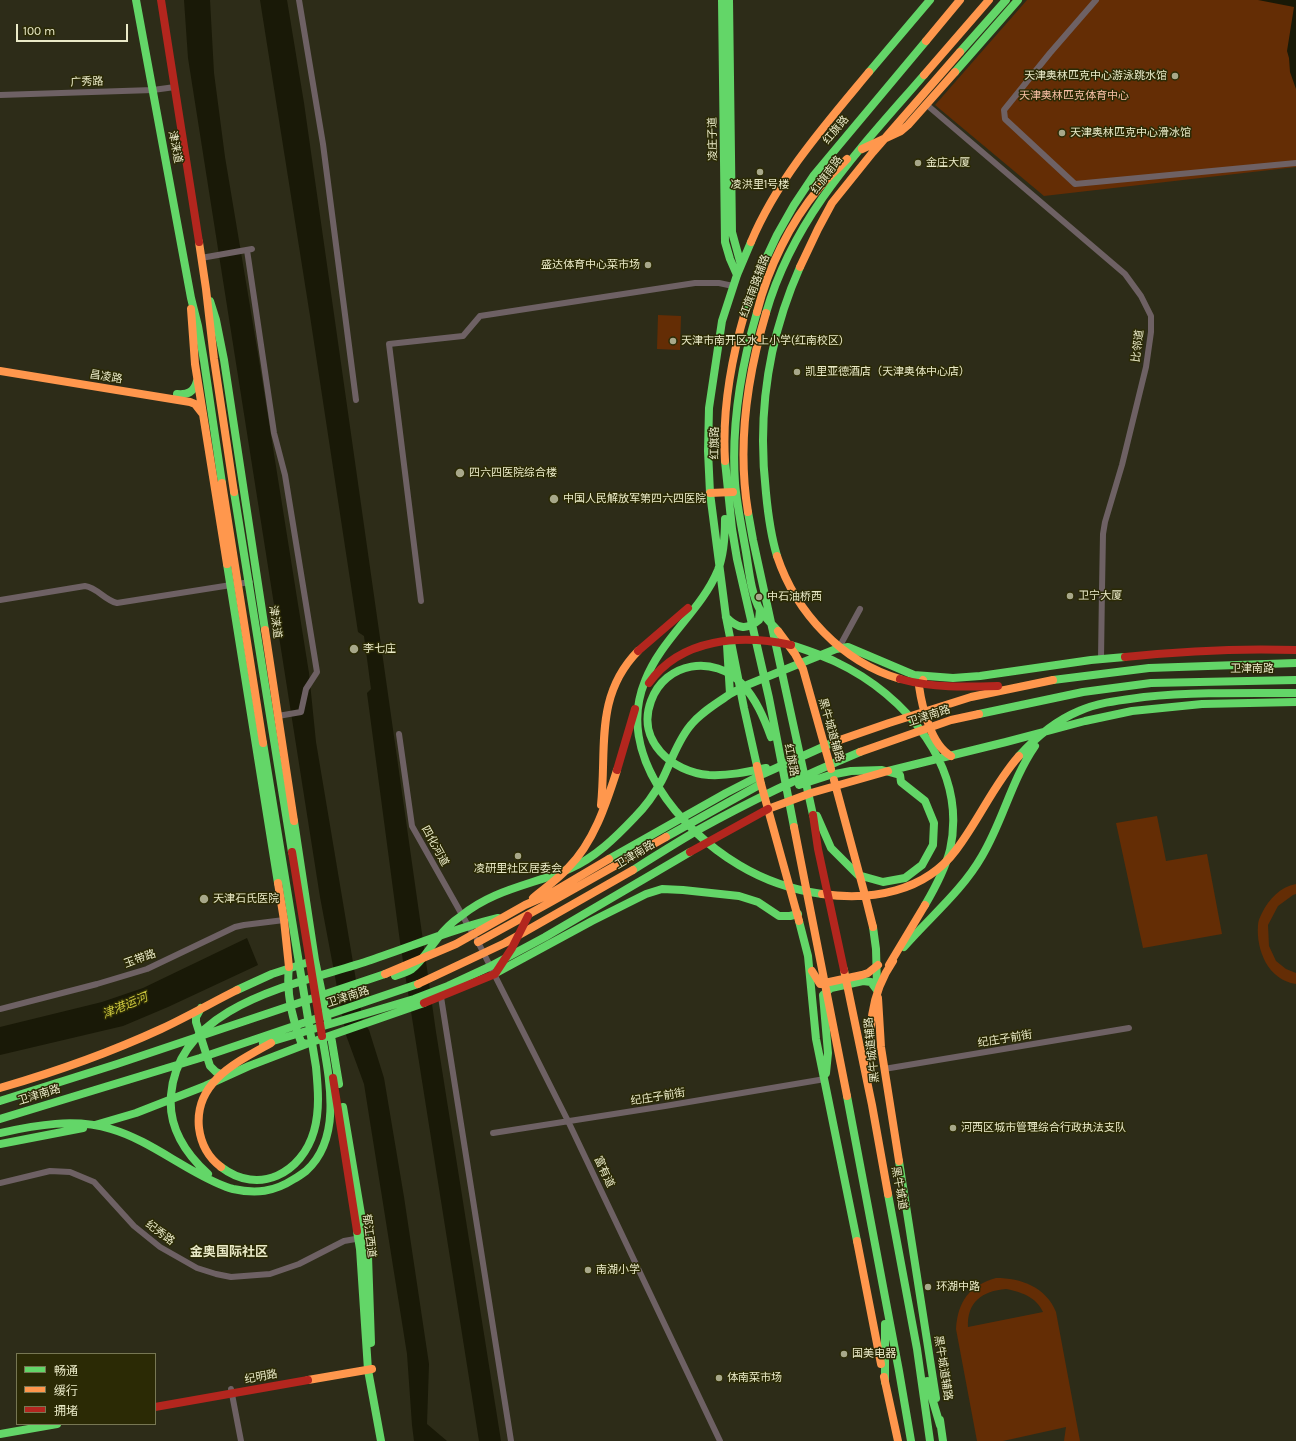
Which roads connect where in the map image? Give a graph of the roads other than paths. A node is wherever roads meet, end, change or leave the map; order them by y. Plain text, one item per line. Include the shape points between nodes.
1 (136, 0) edge
2 (161, 0) edge
3 (299, 0) edge
4 (722, 0) edge
5 (729, 0) edge
6 (930, 0) edge
7 (989, 0) edge
8 (1001, 0) edge
9 (1006, 0) edge
10 (1018, 0) edge
11 (1096, 0) edge
12 (958, 1) edge
13 (991, 17) junction
14 (174, 87) junction
15 (153, 90) junction
16 (0, 95) edge
17 (927, 105) junction
18 (1296, 163) edge
19 (829, 208) junction
20 (201, 258) junction
21 (741, 265) junction
22 (737, 275) junction
23 (779, 277) junction
24 (733, 286) junction
25 (206, 289) junction
26 (191, 298) junction
27 (0, 366) edge
28 (0, 371) edge
29 (197, 378) junction
30 (748, 399) joint
31 (356, 400) dead end
32 (203, 414) junction
33 (726, 469) junction
34 (736, 491) junction
35 (710, 493) junction
36 (258, 581) junction
37 (230, 586) junction
38 (701, 598) junction
39 (0, 600) edge
40 (421, 601) dead end
41 (860, 609) dead end
42 (760, 610) junction
43 (726, 617) junction
44 (729, 632) junction
45 (842, 642) joint
46 (852, 648) junction
47 (1296, 650) edge
48 (1101, 659) junction
49 (801, 663) junction
50 (1296, 663) edge
51 (929, 677) junction
52 (1296, 680) edge
53 (1022, 685) junction
54 (740, 688) junction
55 (1296, 693) edge
56 (730, 694) junction
57 (1296, 702) edge
58 (281, 715) junction
59 (1053, 725) junction
60 (399, 734) dead end
61 (951, 756) junction
62 (782, 761) junction
63 (761, 784) junction
64 (835, 785) junction
65 (768, 794) junction
66 (811, 805) junction
67 (768, 809) junction
68 (597, 822) junction
69 (525, 905) junction
70 (798, 914) junction
71 (462, 915) junction
72 (504, 916) junction
73 (528, 916) junction
74 (284, 920) junction
75 (478, 942) junction
76 (837, 942) joint
77 (315, 960) junction
78 (878, 965) junction
79 (889, 966) junction
80 (289, 967) junction
81 (810, 967) junction
82 (495, 974) junction
83 (877, 990) junction
84 (441, 997) junction
85 (324, 1000) junction
86 (201, 1008) junction
87 (0, 1009) edge
88 (185, 1018) junction
89 (196, 1022) junction
90 (1129, 1028) dead end
91 (335, 1034) junction
92 (321, 1039) junction
93 (274, 1041) junction
94 (306, 1044) junction
95 (200, 1058) junction
96 (210, 1066) junction
97 (884, 1069) junction
98 (226, 1076) junction
99 (825, 1079) junction
100 (205, 1086) junction
101 (0, 1088) edge
102 (0, 1101) edge
103 (872, 1105) junction
104 (0, 1119) edge
105 (568, 1121) junction
106 (493, 1132) dead end
107 (0, 1133) edge
108 (0, 1144) edge
109 (0, 1183) edge
110 (231, 1188) junction
111 (362, 1237) junction
112 (884, 1300) junction
113 (917, 1349) junction
114 (369, 1367) junction
115 (885, 1382) junction
116 (231, 1391) junction
117 (156, 1402) edge
118 (156, 1407) edge
119 (28, 1425) edge
120 (51, 1425) edge
121 (940, 1425) junction
122 (0, 1429) edge
123 (0, 1434) edge
124 (241, 1441) edge
125 (381, 1441) edge
126 (385, 1441) edge
127 (511, 1441) edge
128 (720, 1441) edge
129 (898, 1441) edge
130 (911, 1441) edge
131 (930, 1441) edge
132 (943, 1441) edge

1 - 15 main road, 津涞道
2 - 14 main road, 津涞道
3 - 31 street via 323,144
4 - 22 main road, 凌庄子道 via 725,242
5 - 21 main road, 凌庄子道 via 732,232
6 - 21 main road, 红旗南路辅路 via 833,115 784,179 754,232
7 - 23 main road, 红旗南路 via 836,178 814,211
8 - 13 main road
9 - 13 main road
10 - 17 main road, 红旗南路辅路
11 - 18 street via 1004,110 1005,119 1075,184
12 - 33 main road, 红旗路 via 814,175 773,241 748,300 733,361 727,399
13 - 19 main road via 875,149
14 - 15 street, 广秀路
14 - 20 main road, 津涞道
15 - 16 street, 广秀路
15 - 26 main road, 津涞道
17 - 34 main road, 红旗南路辅路 via 901,131 852,155 837,167 802,212 776,258 765,282 745,355 735,433
17 - 48 street, 比邻道 via 1125,274 1141,296 1151,316 1146,367 1103,534
19 - 23 main road
19 - 53 main road via 803,258 786,302 771,357 766,388 762,429 765,491 772,537 783,571 800,604 822,631 841,649 861,662 914,683 941,687
20 - 25 main road, 津涞道
20 - 58 street via 248,250 274,433 285,475 317,672 306,689 301,712
21 - 22 main road, 红旗南路辅路
22 - 24 main road, 红旗南路辅路
23 - 30 main road, 红旗南路 via 756,346
24 - 35 main road, 红旗南路辅路 via 722,321 713,379 708,451
24 - 40 street via 696,283 480,316 463,336 389,344
25 - 36 main road, 津涞道 via 216,320 224,360
25 - 110 main road, 津涞道 via 214,359 331,1096 326,1138 321,1151 308,1169 291,1183 269,1191 251,1193
26 - 29 main road, 津涞道
26 - 93 main road, 津涞道 via 204,361 311,1038 318,1099 317,1118 312,1136 295,1165 270,1178 242,1178 224,1171 208,1154 199,1127 201,1106 210,1087 224,1072
27 - 29 main road, 昌凌路 via 186,396 195,389
28 - 32 main road, 昌凌路 via 190,402
29 - 32 main road, 津涞道
30 - 66 main road, 红旗路 via 744,449 746,498
32 - 37 main road, 津涞道
33 - 38 main road via 723,551 715,576
33 - 62 main road, 红旗路 via 733,532
34 - 35 main road
34 - 42 main road, 红旗南路辅路 via 747,557
35 - 43 main road, 红旗南路辅路
36 - 37 street
36 - 58 main road, 津涞道
37 - 39 street via 117,603 95,589 85,586
37 - 74 main road, 津涞道
38 - 59 main road via 664,647 645,678 637,717 642,751 650,773 662,793 694,831 748,871 779,884 825,895 857,897 892,893 922,881 951,857 1017,757 1034,739
38 - 68 main road via 640,649 624,668 616,683 609,700 605,722 603,786
41 - 45 street
42 - 43 main road via 759,620 744,627 736,626
42 - 49 main road, 红旗南路辅路
43 - 44 main road, 红旗南路辅路
44 - 54 main road, 红旗南路辅路
44 - 56 main road via 727,645
45 - 46 main road
46 - 49 main road via 836,649
46 - 51 main road via 895,668
47 - 48 main road via 1185,651
48 - 51 main road via 980,676
49 - 54 main road
49 - 64 main road, 黑牛城道辅路
50 - 53 main road, 卫津南路 via 1149,668
51 - 61 main road via 919,686 921,701 936,740 941,749
52 - 65 main road, 卫津南路 via 1151,683 1030,702 951,720 862,751
53 - 62 main road, 卫津南路 via 911,715
54 - 56 main road
54 - 63 main road, 红旗南路辅路
55 - 59 main road via 1197,694 1141,698 1090,706
56 - 71 main road via 691,726 644,808 619,834 570,869 493,896
57 - 61 main road via 1232,703 1139,710 1073,723
58 - 77 main road, 津涞道
59 - 79 main road via 1022,766 994,834 978,863 956,892
60 - 71 street, 四化河道 via 412,826
61 - 64 main road
62 - 62 main road via 738,774 720,776 701,775 680,768 663,756 652,740 648,716 653,695 665,680 683,668 700,665 726,671 741,682 752,696
62 - 69 main road, 卫津南路 via 548,895
62 - 112 main road, 红旗路
63 - 67 main road
63 - 73 main road
64 - 67 main road
64 - 78 main road, 黑牛城道辅路 via 868,902
65 - 66 main road via 841,772 882,770 895,773 900,775 900,782 921,797 931,813 935,835 930,854 920,868 905,878 886,882 866,878 844,864 833,851
65 - 95 main road, 卫津南路 via 699,830 505,943 448,971 395,994
66 - 76 main road, 红旗路
67 - 70 main road
67 - 93 main road via 489,967 414,999
68 - 69 main road via 587,844 575,861
68 - 79 main road via 615,777 625,736 640,695 662,668 680,655 692,648 716,641 757,639 807,650 840,664 879,689 902,708 918,726 942,766 950,791 952,837 947,858 932,894
69 - 72 main road, 卫津南路
70 - 81 main road
70 - 82 main road via 780,917 759,902 738,895 661,890 604,914
71 - 75 street, 富有道
71 - 85 main road via 445,930 414,967
72 - 102 main road, 卫津南路 via 456,944 372,979
72 - 110 main road via 465,926 348,968 269,992 230,1012 196,1038 183,1054 174,1073 170,1094 172,1121 177,1137 191,1159 208,1174
73 - 75 main road
73 - 82 main road
74 - 80 main road, 津涞道
74 - 87 street, 玉带路 via 235,927 147,969
75 - 82 street, 富有道
76 - 103 main road, 黑牛城道
77 - 80 main road
77 - 85 main road, 津涞道
78 - 81 main road via 862,975 820,984
78 - 83 main road, 黑牛城道辅路
79 - 103 main road via 876,996 871,1024
80 - 86 main road
80 - 94 main road, 津涞道 via 288,983 296,1028 301,1042
81 - 99 main road via 816,1040
82 - 84 main road
82 - 105 street, 富有道
83 - 97 main road, 黑牛城道辅路
83 - 99 main road via 871,982 863,981 831,988 823,995 828,1053
84 - 91 main road
84 - 127 street
85 - 91 main road, 郁江西道
86 - 88 main road
86 - 89 main road
88 - 89 main road
88 - 101 main road via 129,1044
89 - 96 main road
90 - 97 street, 纪庄子前街
91 - 92 main road
91 - 111 main road, 郁江西道
92 - 94 main road
92 - 111 main road, 郁江西道 via 328,1045
93 - 95 main road via 228,1054
94 - 98 main road
95 - 104 main road, 卫津南路
96 - 98 main road
96 - 100 main road
97 - 121 main road, 黑牛城道辅路
98 - 100 main road
99 - 105 street, 纪庄子前街
99 - 115 main road
100 - 108 main road via 78,1130
103 - 113 main road, 黑牛城道
105 - 106 street, 纪庄子前街
105 - 128 street, 富有道
107 - 110 main road via 52,1124 110,1129 136,1138 210,1181
109 - 111 street, 纪秀路 via 50,1171 70,1172 94,1182 134,1226 160,1247 197,1268 231,1277 270,1274 299,1264 344,1241
111 - 114 main road, 郁江西道 via 368,1256
112 - 115 main road
112 - 130 main road
113 - 121 main road
113 - 131 main road, 黑牛城道
114 - 116 main road, 纪明路
114 - 125 main road, 郁江西道
114 - 126 main road, 郁江西道
115 - 129 main road
116 - 117 main road, 纪明路
116 - 118 main road, 纪明路
116 - 124 street
119 - 122 main road
120 - 123 main road
121 - 132 main road, 黑牛城道辅路

